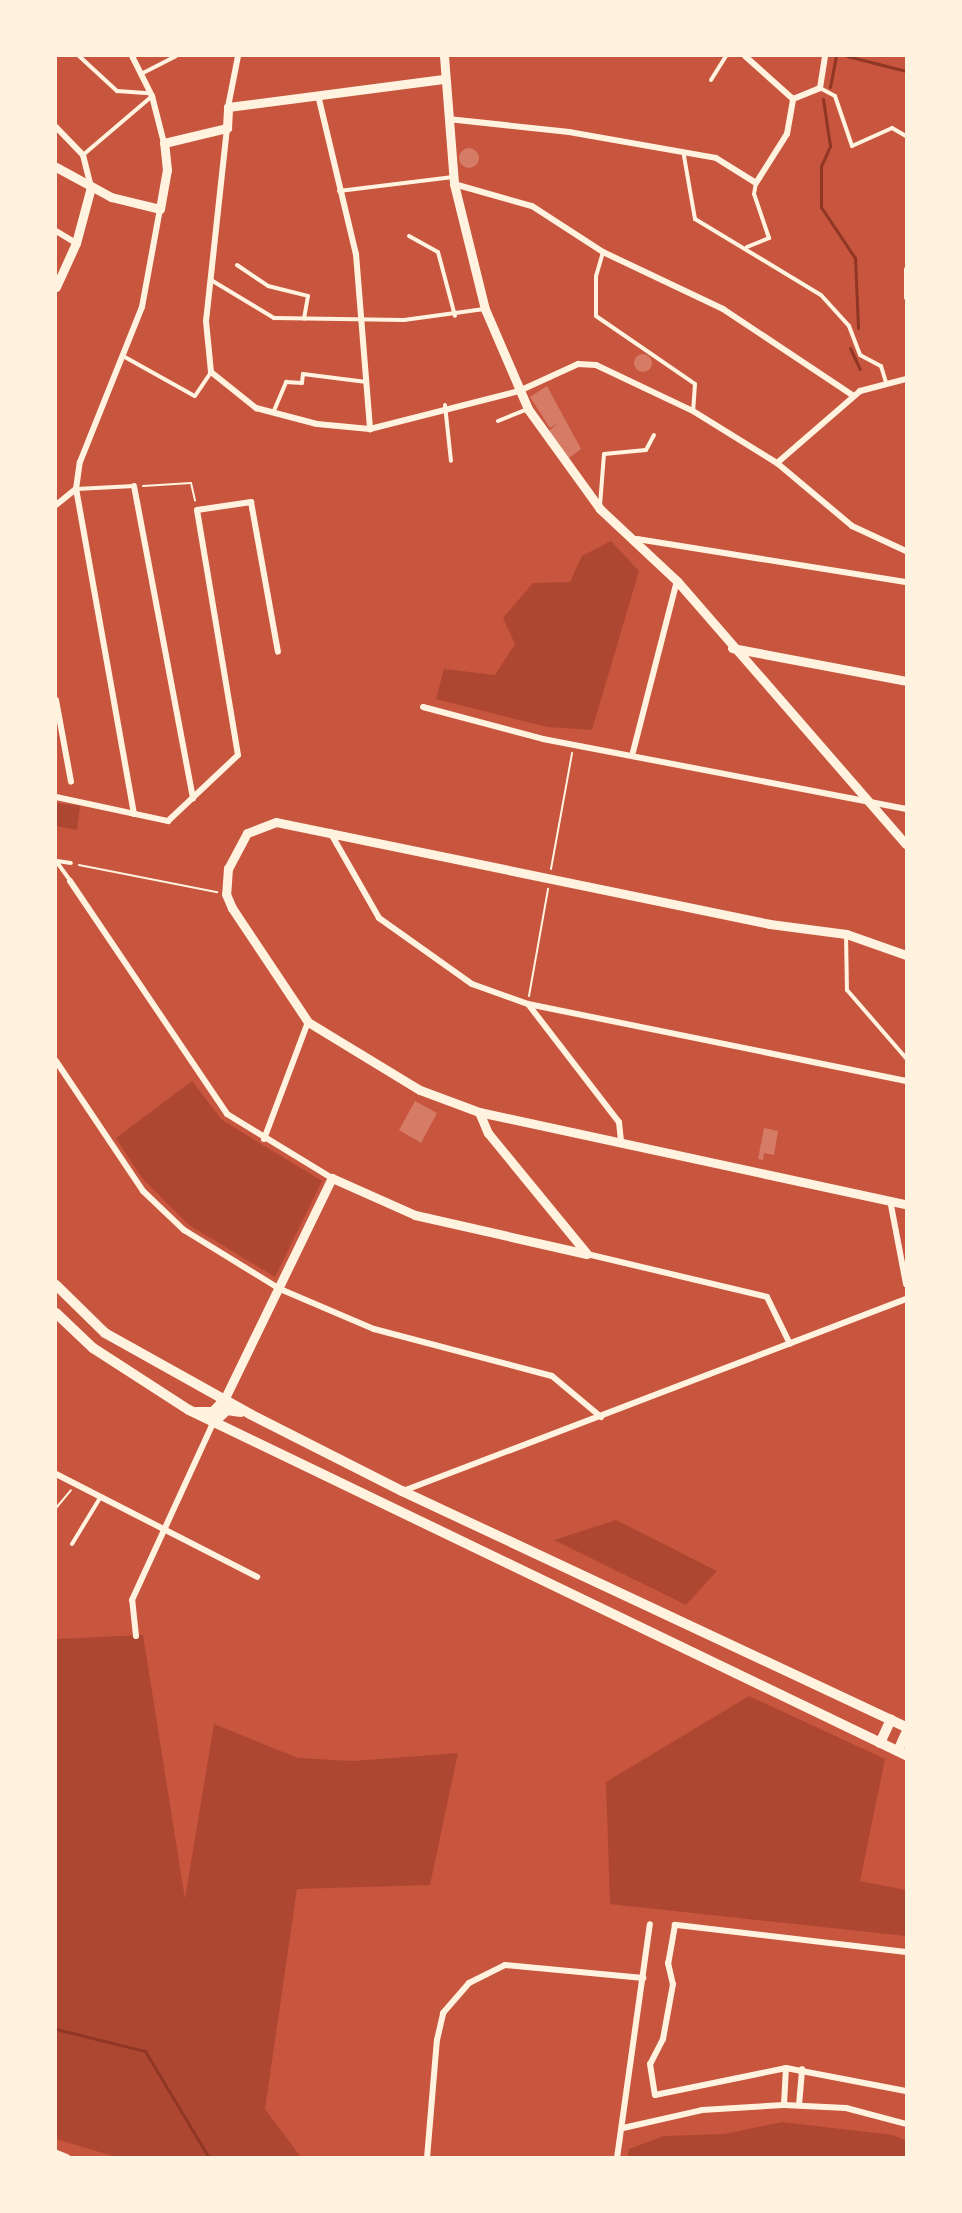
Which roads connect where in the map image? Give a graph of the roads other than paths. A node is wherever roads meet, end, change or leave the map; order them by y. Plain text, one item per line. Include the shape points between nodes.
1 (79, 56) edge
2 (132, 56) edge
3 (176, 56) edge
4 (238, 56) edge
5 (444, 56) edge
6 (726, 56) edge
7 (745, 56) edge
8 (825, 56) edge
9 (141, 74) junction
10 (443, 79) junction
11 (711, 80) dead end
12 (820, 88) junction
13 (151, 94) junction
14 (318, 95) junction
15 (793, 99) junction
16 (228, 107) junction
17 (448, 119) junction
18 (56, 126) edge
19 (227, 128) junction
20 (906, 136) edge
21 (164, 143) junction
22 (83, 155) junction
23 (684, 156) junction
24 (56, 167) edge
25 (453, 180) junction
26 (756, 183) junction
27 (91, 187) junction
28 (338, 191) junction
29 (160, 209) junction
30 (56, 231) edge
31 (409, 236) dead end
32 (76, 243) junction
33 (747, 247) junction
34 (603, 252) junction
35 (237, 265) dead end
36 (906, 268) edge
37 (211, 280) junction
38 (56, 287) edge
39 (906, 298) edge
40 (485, 309) junction
41 (455, 316) junction
42 (304, 319) junction
43 (360, 321) junction
44 (123, 356) junction
45 (211, 372) junction
46 (906, 379) edge
47 (366, 382) junction
48 (886, 382) junction
49 (519, 391) junction
50 (854, 396) junction
51 (445, 405) junction
52 (528, 409) junction
53 (693, 411) junction
54 (273, 413) junction
55 (498, 421) dead end
56 (370, 429) junction
57 (654, 435) dead end
58 (451, 461) dead end
59 (777, 463) junction
60 (135, 486) joint
61 (76, 489) junction
62 (56, 505) edge
63 (600, 509) junction
64 (637, 539) junction
65 (906, 551) edge
66 (677, 581) junction
67 (906, 582) edge
68 (732, 648) junction
69 (278, 652) dead end
70 (906, 681) edge
71 (56, 700) edge
72 (423, 707) dead end
73 (633, 752) junction
74 (71, 782) dead end
75 (56, 797) edge
76 (193, 798) junction
77 (874, 802) junction
78 (906, 809) edge
79 (134, 814) junction
80 (330, 832) junction
81 (906, 844) edge
82 (56, 861) edge
83 (71, 863) road end
84 (70, 881) joint
85 (846, 934) junction
86 (906, 955) edge
87 (528, 1004) junction
88 (308, 1022) junction
89 (906, 1058) edge
90 (56, 1061) edge
91 (906, 1081) edge
92 (479, 1112) junction
93 (264, 1139) junction
94 (621, 1142) junction
95 (332, 1178) junction
96 (890, 1200) junction
97 (906, 1204) edge
98 (587, 1254) junction
99 (906, 1284) edge
100 (56, 1285) edge
101 (279, 1289) junction
102 (906, 1299) edge
103 (56, 1313) edge
104 (790, 1344) junction
105 (224, 1400) junction
106 (191, 1411) junction
107 (250, 1414) junction
108 (601, 1417) junction
109 (213, 1423) junction
110 (56, 1474) edge
111 (402, 1491) junction
112 (100, 1498) junction
113 (161, 1530) junction
114 (72, 1544) dead end
115 (257, 1577) dead end
116 (136, 1636) dead end
117 (891, 1719) junction
118 (906, 1727) edge
119 (906, 1733) edge
120 (880, 1743) junction
121 (902, 1753) edge
122 (650, 1924) dead end
123 (906, 1952) edge
124 (643, 1978) junction
125 (786, 2068) junction
126 (802, 2069) junction
127 (906, 2091) edge
128 (784, 2105) junction
129 (799, 2105) junction
130 (906, 2124) edge
131 (623, 2128) junction
132 (56, 2154) edge
133 (66, 2157) edge
134 (427, 2157) edge
135 (617, 2157) edge

1 - 13 lane via 116,90
2 - 9 street
3 - 9 lane
4 - 16 street
5 - 10 street
6 - 11 lane
7 - 15 street
8 - 12 street
9 - 13 street
10 - 14 street
10 - 17 street
12 - 15 street
12 - 20 lane via 835,96 852,146 892,128
13 - 21 street
13 - 22 lane
14 - 16 street
14 - 28 street
15 - 26 street via 787,134
16 - 19 street
17 - 23 street via 569,132
17 - 25 street
18 - 22 street
19 - 21 street
19 - 37 street
21 - 29 street via 167,170
22 - 27 street
23 - 26 street via 726,162
23 - 33 lane via 695,219
24 - 27 street
25 - 28 lane
25 - 34 street via 532,206
25 - 40 street
26 - 33 lane via 754,194 769,238
27 - 29 street
27 - 32 street
28 - 43 street via 356,254
29 - 44 street via 142,308
30 - 32 street
31 - 41 lane via 438,252
32 - 38 street
33 - 48 lane via 769,267 821,295 849,326 860,355 881,366
34 - 50 street via 723,309
34 - 53 lane via 596,276 596,316 695,384
35 - 42 lane via 268,286 308,296
36 - 39 lane
37 - 42 lane via 274,318
37 - 45 street via 206,321
40 - 41 lane
40 - 49 street
41 - 43 lane
42 - 43 lane
43 - 47 street
44 - 45 lane via 195,396
44 - 61 street via 80,462
45 - 54 street via 256,408
46 - 48 street
47 - 54 lane via 303,374 302,383 286,382
47 - 56 street
48 - 50 street
49 - 51 street
49 - 52 street
49 - 53 street via 578,364 596,365
50 - 59 street via 817,434
51 - 56 street
51 - 58 lane
52 - 55 lane
52 - 63 street
53 - 59 street
54 - 56 street via 317,424
57 - 63 lane via 646,450 604,454
59 - 65 street via 852,526
60 - 61 lane
60 - 76 street
61 - 62 street
61 - 79 street
63 - 64 street
64 - 66 street
64 - 67 street
66 - 68 street
66 - 73 street
68 - 70 street
68 - 77 street
69 - 76 street via 251,502 197,510 238,755
71 - 74 street
72 - 73 street via 573,744
73 - 77 street
75 - 79 street
76 - 79 street via 168,821
77 - 78 street
77 - 81 street
80 - 85 street via 770,924
80 - 87 street via 379,918 472,984
80 - 88 street via 276,822 257,825 228,868 226,894
82 - 83 lane
82 - 84 lane
84 - 93 street via 227,1114
85 - 86 street
85 - 89 lane via 848,990
87 - 91 street
87 - 94 street via 619,1122
88 - 92 street via 420,1090
88 - 93 street
90 - 101 street via 162,1211
92 - 94 street
92 - 98 street via 488,1134
93 - 95 street
94 - 96 street
95 - 98 street via 415,1215
95 - 101 street
96 - 97 street
96 - 99 street
98 - 104 street via 768,1297
100 - 105 main road via 105,1333
101 - 105 street
101 - 108 street via 374,1329 552,1376
102 - 104 street
103 - 106 main road via 93,1348
104 - 108 street
105 - 106 main road via 213,1412
105 - 107 main road
106 - 109 main road
107 - 109 main road via 227,1410
107 - 111 main road
108 - 111 street
109 - 113 street
109 - 120 main road via 540,1575
110 - 112 street
111 - 117 main road
112 - 113 street
112 - 114 lane
113 - 115 street
113 - 116 street via 132,1600
117 - 118 main road
117 - 120 main road
119 - 121 main road
120 - 121 main road
122 - 124 street
123 - 125 street via 757,1931 673,1927 668,1965 673,1984 664,2037 650,2064 653,2095
124 - 131 street
124 - 134 street via 505,1965 469,1983 443,2013
125 - 126 street
125 - 128 street
126 - 127 street
126 - 129 street
128 - 129 street
128 - 131 street via 702,2110
129 - 130 street via 846,2108
131 - 135 street
132 - 133 street

